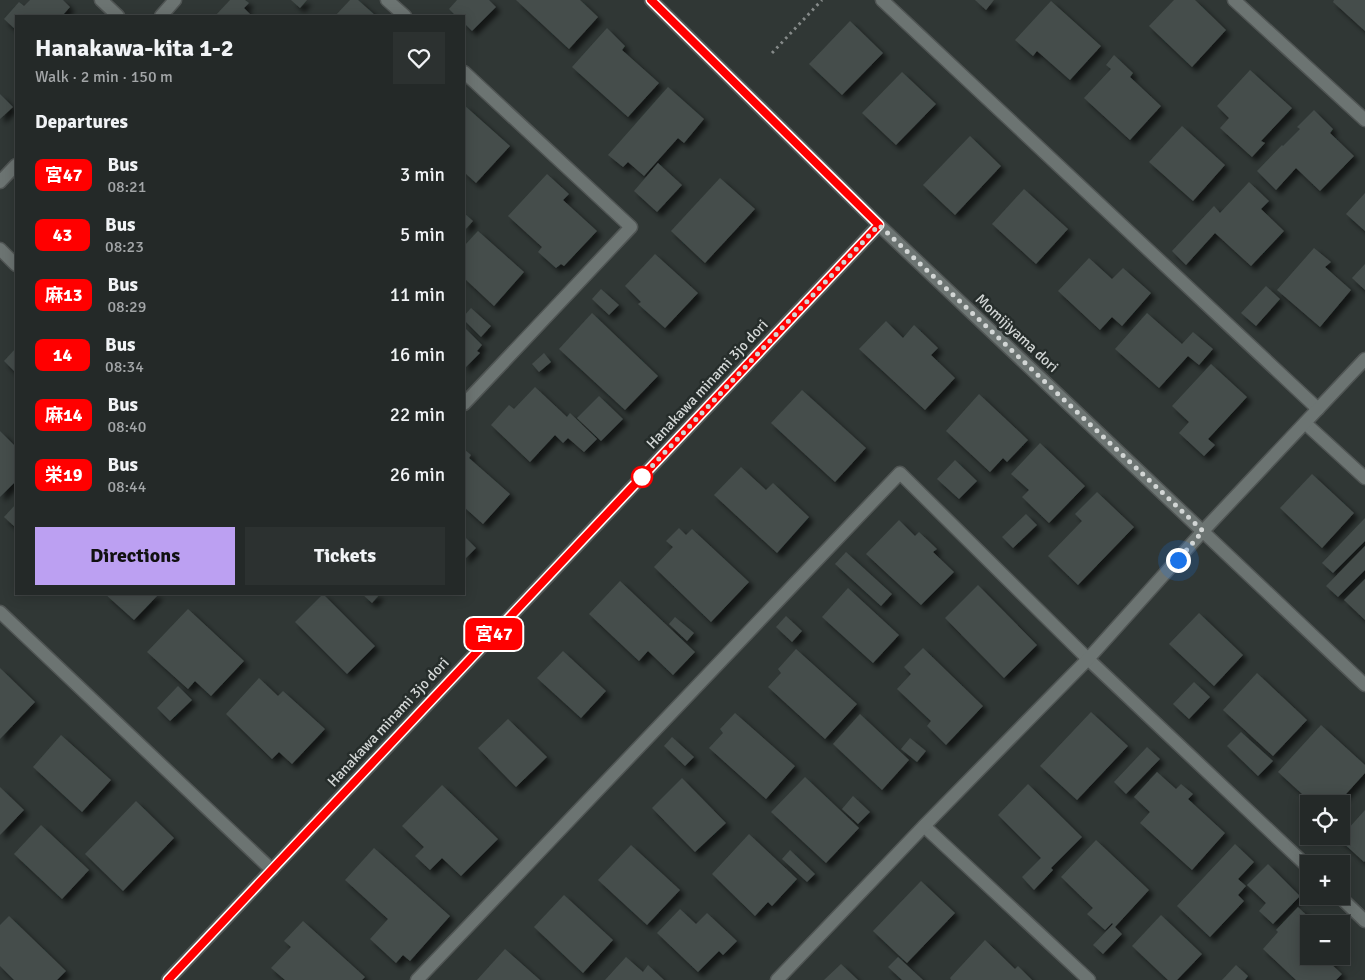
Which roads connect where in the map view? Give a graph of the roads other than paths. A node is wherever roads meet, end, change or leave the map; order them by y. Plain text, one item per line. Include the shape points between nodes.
1 (101, 0) edge
2 (175, 0) edge
3 (387, 0) edge
4 (651, 0) edge
5 (882, 0) edge
6 (1234, 0) edge
7 (117, 15) edge
8 (162, 15) edge
9 (404, 15) edge
10 (465, 73) edge
11 (1365, 120) edge
12 (15, 166) edge
13 (0, 182) edge
14 (879, 225) junction
15 (0, 249) edge
16 (15, 264) edge
17 (1365, 359) edge
18 (465, 403) edge
19 (1318, 409) junction
20 (1305, 423) junction
21 (1365, 478) edge
22 (1203, 531) junction
23 (0, 612) edge
24 (1088, 659) junction
25 (1365, 685) edge
26 (924, 826) junction
27 (1300, 859) edge
28 (272, 870) junction
29 (1348, 905) edge
30 (1365, 921) edge
31 (168, 980) edge
32 (417, 980) edge
33 (777, 980) edge
34 (1089, 980) edge

1 - 7 street
2 - 8 street
3 - 9 street
4 - 14 street, Momijiyama dori
5 - 19 street
6 - 11 street
10 - 18 street via 631,227
12 - 13 street
14 - 22 street, Momijiyama dori
14 - 28 street, Hanakawa minami 3jo dori
15 - 16 street
17 - 19 street
19 - 20 street
20 - 21 street
20 - 22 street
22 - 24 street
22 - 25 street, Momijiyama dori
23 - 28 street
24 - 26 street
24 - 27 street
24 - 32 street via 900,473
26 - 33 street
26 - 34 street
28 - 31 street, Hanakawa minami 3jo dori
29 - 30 street

